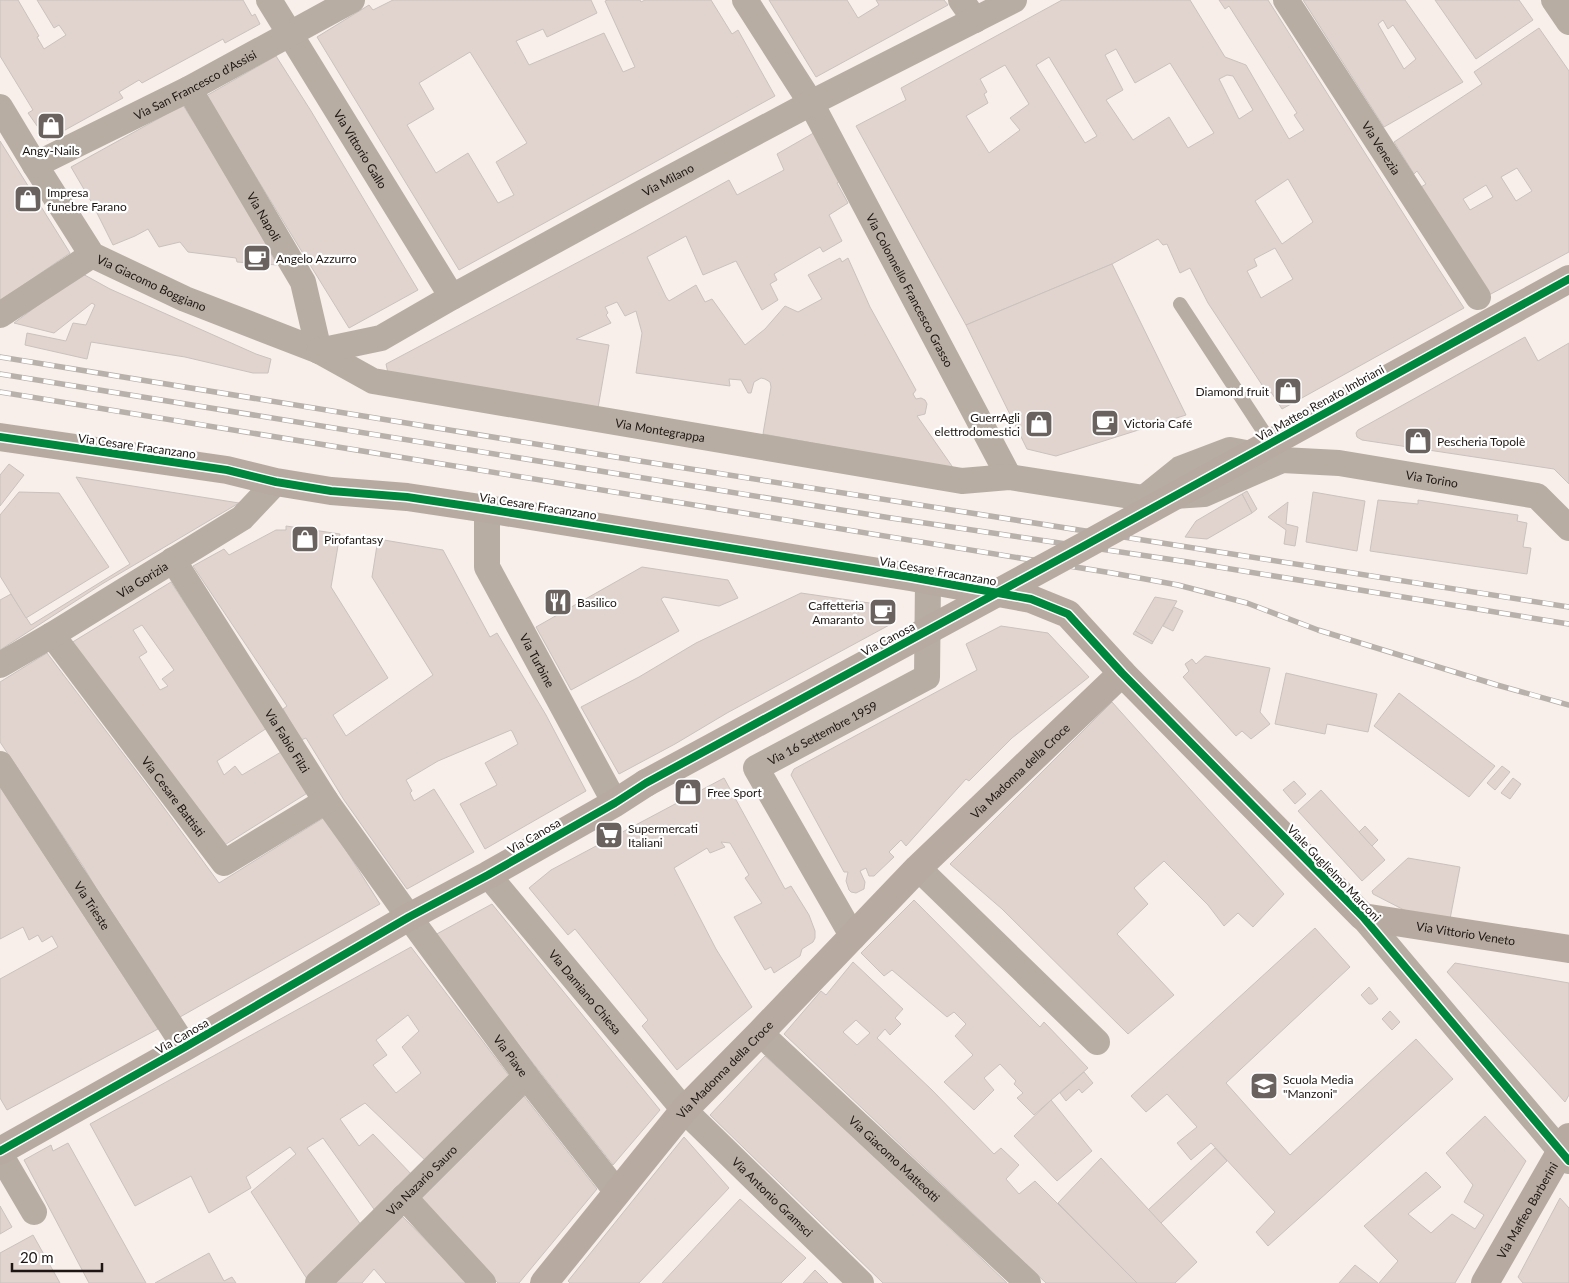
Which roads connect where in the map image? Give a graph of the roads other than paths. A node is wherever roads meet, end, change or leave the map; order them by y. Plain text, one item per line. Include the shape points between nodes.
1 (270, 0) edge
2 (352, 0) edge
3 (745, 0) edge
4 (1014, 0) edge
5 (1286, 0) edge
6 (1554, 0) edge
7 (968, 10) edge
8 (1569, 22) edge
9 (290, 34) junction
10 (189, 89) junction
11 (811, 103) junction
12 (0, 106) edge
13 (35, 165) junction
14 (92, 255) junction
15 (1569, 279) edge
16 (452, 297) junction
17 (1478, 297) dead end
18 (1180, 304) dead end
19 (0, 315) edge
20 (319, 351) junction
21 (0, 437) edge
22 (1282, 460) junction
23 (1009, 477) junction
24 (276, 482) junction
25 (487, 509) junction
26 (1569, 528) edge
27 (1082, 547) joint
28 (173, 560) junction
29 (928, 580) junction
30 (1068, 614) joint
31 (52, 635) junction
32 (0, 665) edge
33 (1122, 672) junction
34 (0, 764) edge
35 (326, 801) junction
36 (615, 803) junction
37 (918, 868) junction
38 (488, 875) junction
39 (1363, 916) junction
40 (409, 917) junction
41 (853, 937) junction
42 (1569, 949) edge
43 (760, 1033) junction
44 (1097, 1042) dead end
45 (185, 1047) junction
46 (526, 1076) junction
47 (684, 1110) junction
48 (1566, 1150) edge
49 (0, 1152) edge
50 (617, 1192) junction
51 (404, 1197) junction
52 (34, 1212) dead end
53 (1493, 1279) edge
54 (548, 1281) edge
55 (318, 1283) edge
56 (484, 1283) edge
57 (860, 1283) edge
58 (1028, 1283) edge

1 - 9 street, Via Vittorio Gallo
2 - 9 street, Via San Francesco d'Assisi
3 - 11 street, Via Colonnello Francesco Grasso
4 - 7 street, Via Milano
5 - 17 street, Via Venezia
6 - 8 street
7 - 11 street, Via Milano
9 - 10 street, Via San Francesco d'Assisi
9 - 16 street, Via Vittorio Gallo
10 - 13 street, Via San Francesco d'Assisi
10 - 20 street, Via Napoli via 303,282
11 - 16 street, Via Milano
11 - 23 street, Via Colonnello Francesco Grasso
12 - 13 street, Via Giacomo Boggiano
13 - 14 street, Via Giacomo Boggiano
14 - 19 street
14 - 20 street, Via Giacomo Boggiano via 185,299
15 - 27 street, Via Matteo Renato Imbriani, bridge
16 - 20 street, Via Milano via 381,338
18 - 22 lane, Via Matteo Renato Imbriani
20 - 23 street, Via Montegrappa via 373,381 962,481
21 - 24 street, Via Cesare Fracanzano via 227,470
22 - 23 street, Via Torino via 1230,450 1180,469 1144,498
22 - 26 street, Via Torino via 1338,463 1536,496
24 - 25 street, Via Cesare Fracanzano
24 - 28 street, Via Gorizia via 242,518
25 - 29 street, Via Cesare Fracanzano
25 - 36 street, Via Turbine via 487,567
27 - 36 street, Via Canosa, bridge via 646,783
28 - 31 street, Via Gorizia
28 - 35 street, Via Fabio Filzi
29 - 30 street, Via Cesare Fracanzano via 1031,598
29 - 41 street, Via 16 Settembre 1959 via 927,676 756,768
30 - 33 street, Viale Guglielmo Marconi
31 - 32 street, Via Gorizia
31 - 35 street, Via Cesare Battisti via 224,863
33 - 37 street, Via Madonna della Croce
33 - 39 street, Viale Guglielmo Marconi
34 - 45 street, Via Trieste
35 - 40 street, Via Fabio Filzi
36 - 38 street, Via Canosa
37 - 41 street, Via Madonna della Croce
37 - 44 street
38 - 40 street, Via Canosa
38 - 47 street, Via Damiano Chiesa
39 - 42 street, Via Vittorio Veneto
39 - 48 street, Viale Guglielmo Marconi
40 - 45 street, Via Canosa
40 - 46 street, Via Piave
41 - 43 street, Via Madonna della Croce
43 - 47 street, Via Madonna della Croce
43 - 58 street, Via Giacomo Matteotti
45 - 49 street, Via Canosa
46 - 50 street, Via Piave
46 - 51 street, Via Nazario Sauro
47 - 50 street, Via Madonna della Croce
47 - 57 street, Via Antonio Gramsci
48 - 53 street, Via Maffeo Barberini
49 - 52 street
50 - 54 street, Via Madonna della Croce
51 - 55 street, Via Nazario Sauro
51 - 56 street

